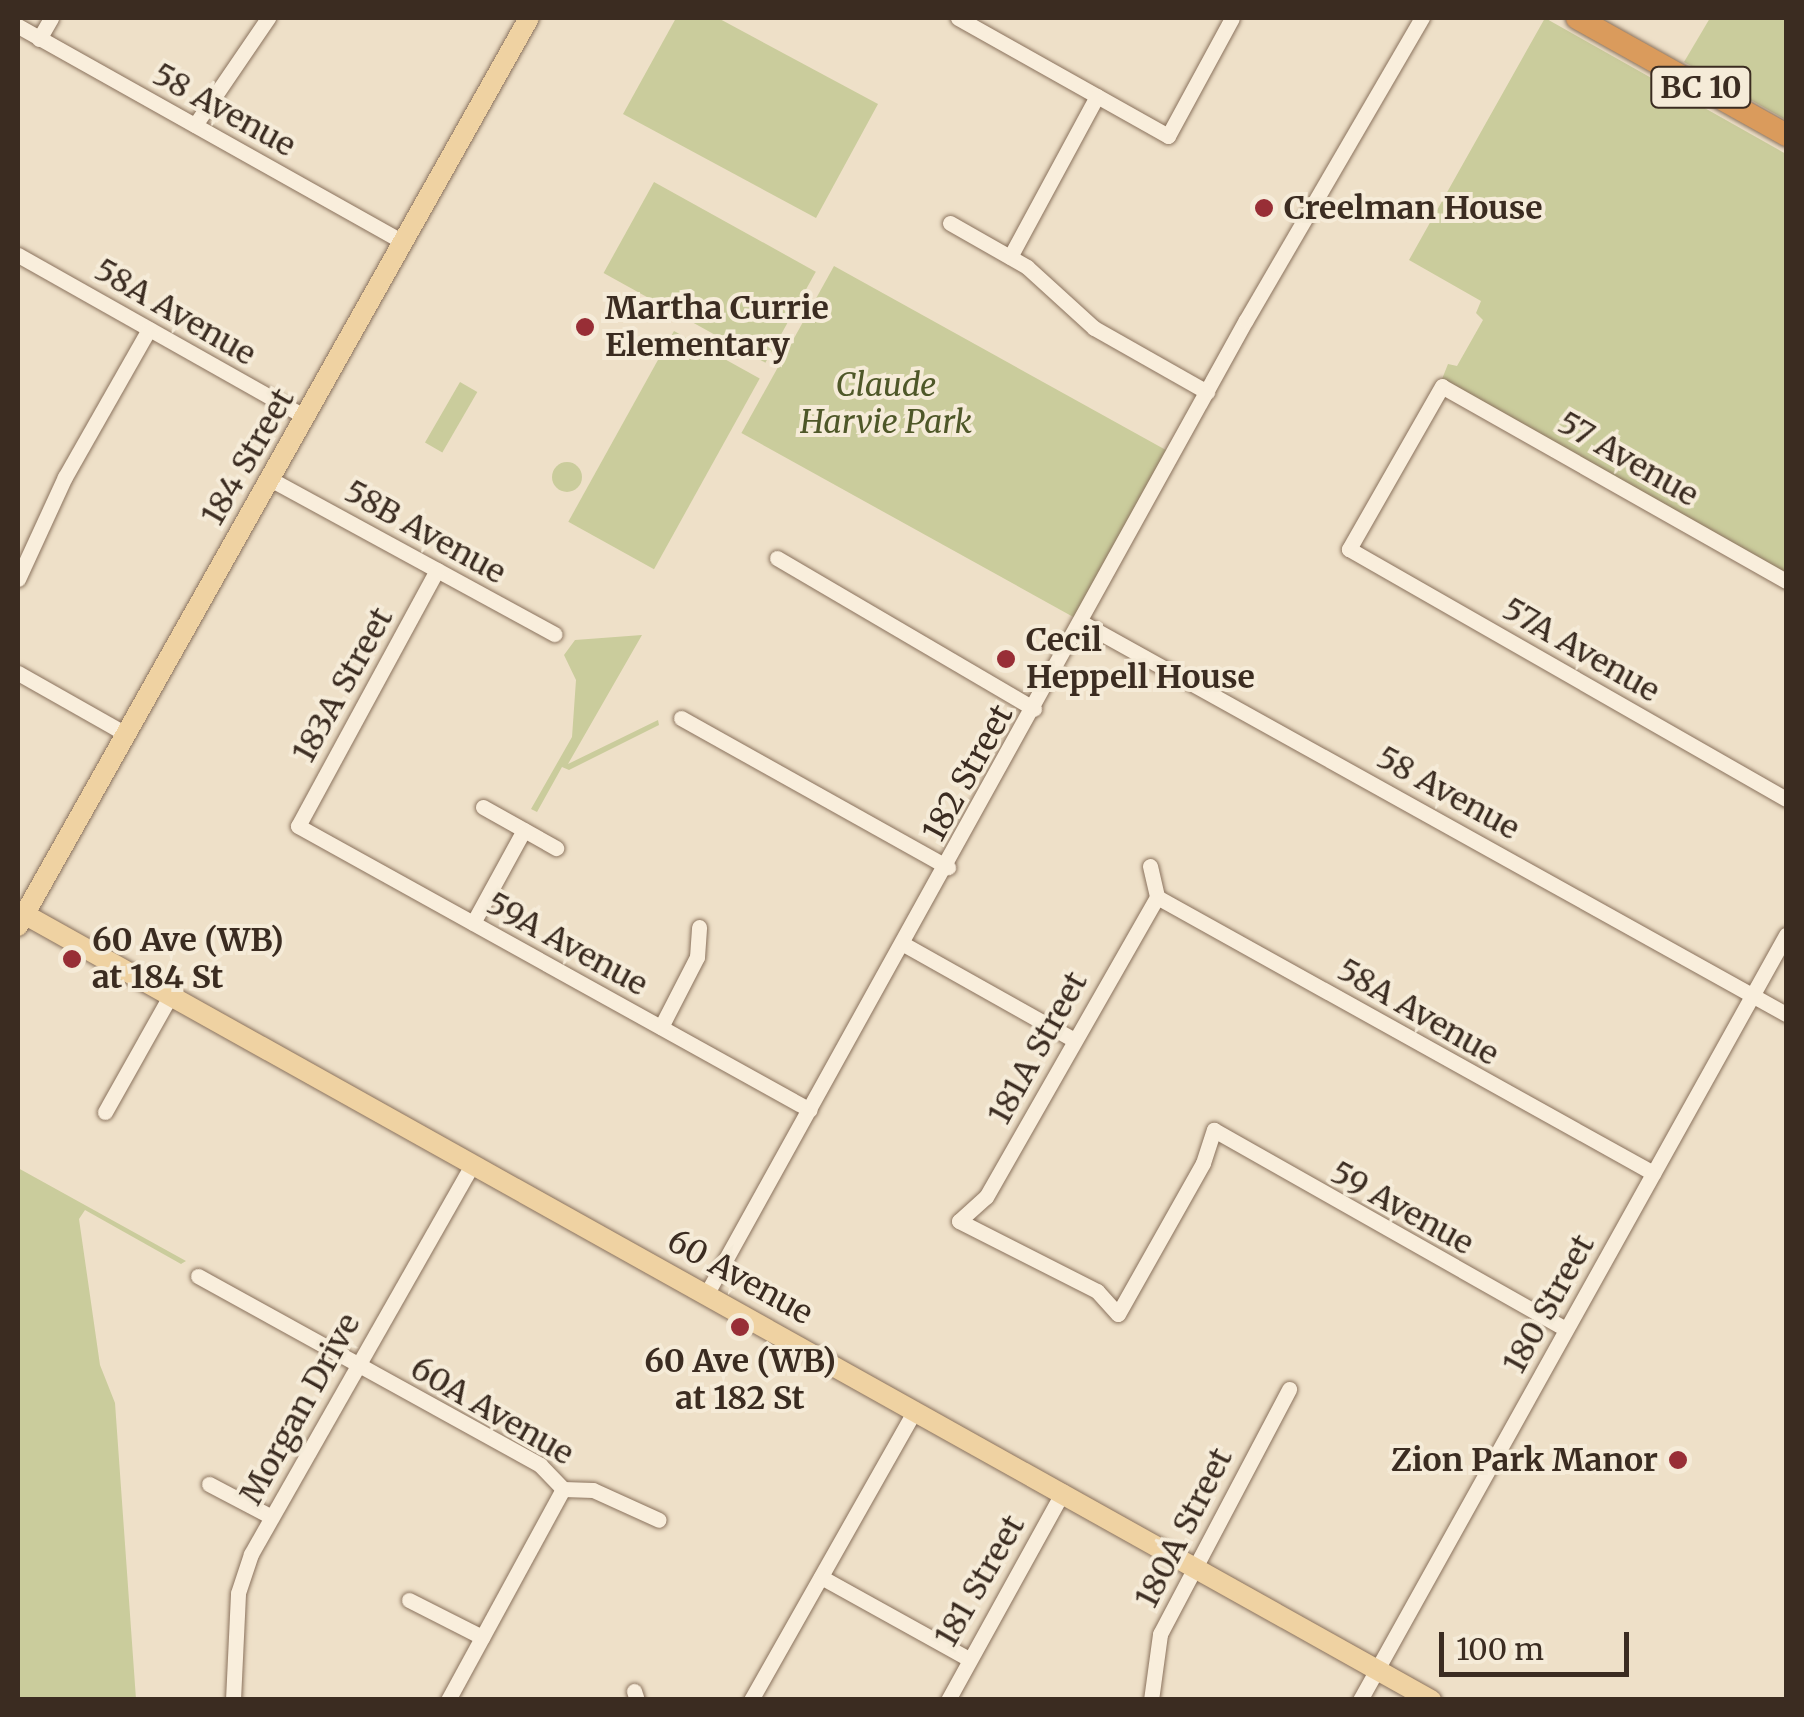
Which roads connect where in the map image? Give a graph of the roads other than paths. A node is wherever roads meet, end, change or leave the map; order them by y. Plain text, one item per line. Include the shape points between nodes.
1 (51, 18) edge
2 (268, 18) edge
3 (529, 18) edge
4 (958, 18) edge
5 (1232, 18) edge
6 (1422, 18) edge
7 (1577, 18) edge
8 (18, 26) edge
9 (39, 38) junction
10 (1096, 96) junction
11 (195, 125) junction
12 (1786, 135) edge
13 (950, 223) dead end
14 (404, 242) junction
15 (18, 255) edge
16 (1010, 257) junction
17 (149, 329) junction
18 (1207, 392) junction
19 (305, 418) junction
20 (270, 479) junction
21 (24, 543) edge
22 (1348, 549) joint
23 (777, 558) dead end
24 (437, 570) junction
25 (18, 579) edge
26 (1786, 581) edge
27 (1082, 622) junction
28 (554, 634) dead end
29 (18, 674) edge
30 (1034, 708) junction
31 (681, 718) dead end
32 (126, 734) junction
33 (1786, 799) edge
34 (483, 807) dead end
35 (298, 826) joint
36 (524, 830) junction
37 (556, 848) dead end
38 (1150, 866) dead end
39 (948, 867) junction
40 (1157, 897) junction
41 (20, 917) edge
42 (473, 923) junction
43 (698, 927) dead end
44 (1786, 935) edge
45 (905, 946) junction
46 (1752, 995) junction
47 (170, 996) junction
48 (1786, 1014) edge
49 (661, 1027) junction
50 (1074, 1040) junction
51 (810, 1110) junction
52 (105, 1112) dead end
53 (473, 1163) junction
54 (1653, 1173) junction
55 (198, 1276) dead end
56 (707, 1293) junction
57 (1118, 1314) joint
58 (1566, 1329) junction
59 (355, 1364) junction
60 (1288, 1389) dead end
61 (915, 1410) junction
62 (209, 1484) dead end
63 (563, 1489) junction
64 (1063, 1492) junction
65 (270, 1516) junction
66 (659, 1520) dead end
67 (1194, 1566) junction
68 (821, 1577) junction
69 (410, 1600) dead end
70 (482, 1638) junction
71 (967, 1658) junction
72 (1377, 1669) junction
73 (233, 1700) edge
74 (448, 1700) edge
75 (751, 1700) edge
76 (948, 1700) edge
77 (1151, 1700) edge
78 (1360, 1700) edge
79 (1431, 1700) edge

1 - 9 street
2 - 11 street
3 - 14 main road, 184 Street
4 - 10 street
5 - 10 street via 1168,136
6 - 18 street, 182 Street
7 - 12 highway, BC 10
8 - 9 street, 58 Avenue
9 - 11 street, 58 Avenue
10 - 16 street
11 - 14 street, 58 Avenue
13 - 16 street
14 - 19 main road, 184 Street
15 - 17 street, 58A Avenue
16 - 18 street via 1094,328
17 - 19 street, 58A Avenue
17 - 21 street
18 - 27 street, 182 Street
19 - 20 main road, 184 Street
20 - 24 street, 58B Avenue
20 - 32 main road, 184 Street
21 - 25 street
22 - 26 street, 57 Avenue via 1442,386
22 - 33 street, 57A Avenue
23 - 30 street
24 - 28 street, 58B Avenue
24 - 35 street, 183A Street
27 - 30 street, 182 Street
27 - 46 street, 58 Avenue
29 - 32 street
30 - 39 street, 182 Street
31 - 39 street
32 - 41 main road, 184 Street
34 - 36 street
35 - 42 street, 59A Avenue
36 - 37 street
36 - 42 street
38 - 40 street
39 - 45 street, 182 Street
40 - 50 street, 181A Street
40 - 54 street, 58A Avenue
41 - 47 main road, 60 Avenue
42 - 49 street, 59A Avenue
43 - 49 street via 697,956
44 - 46 street, 180 Street
45 - 50 street
45 - 51 street, 182 Street
46 - 48 street, 58 Avenue
46 - 54 street, 180 Street
47 - 52 street
47 - 53 main road, 60 Avenue
49 - 51 street, 59A Avenue
50 - 57 street, 181A Street via 986,1197 960,1220 1097,1292
51 - 56 street, 182 Street
53 - 56 main road, 60 Avenue
53 - 59 street, Morgan Drive
54 - 58 street, 180 Street
55 - 59 street, 60A Avenue
56 - 61 main road, 60 Avenue
57 - 58 street, 59 Avenue via 1203,1164 1214,1130
58 - 72 street, 180 Street
59 - 63 street, 60A Avenue via 540,1465
59 - 65 street, Morgan Drive
60 - 67 street, 180A Street
61 - 64 main road, 60 Avenue
61 - 68 street
62 - 65 street
63 - 66 street, 60A Avenue via 593,1490
63 - 70 street
64 - 67 main road, 60 Avenue
64 - 71 street, 181 Street
65 - 73 street, Morgan Drive via 238,1593
67 - 72 main road, 60 Avenue
67 - 77 street, 180A Street via 1160,1634
68 - 71 street
68 - 75 street
69 - 70 street
70 - 74 street
71 - 76 street, 181 Street
72 - 78 street, 180 Street
72 - 79 main road, 60 Avenue

